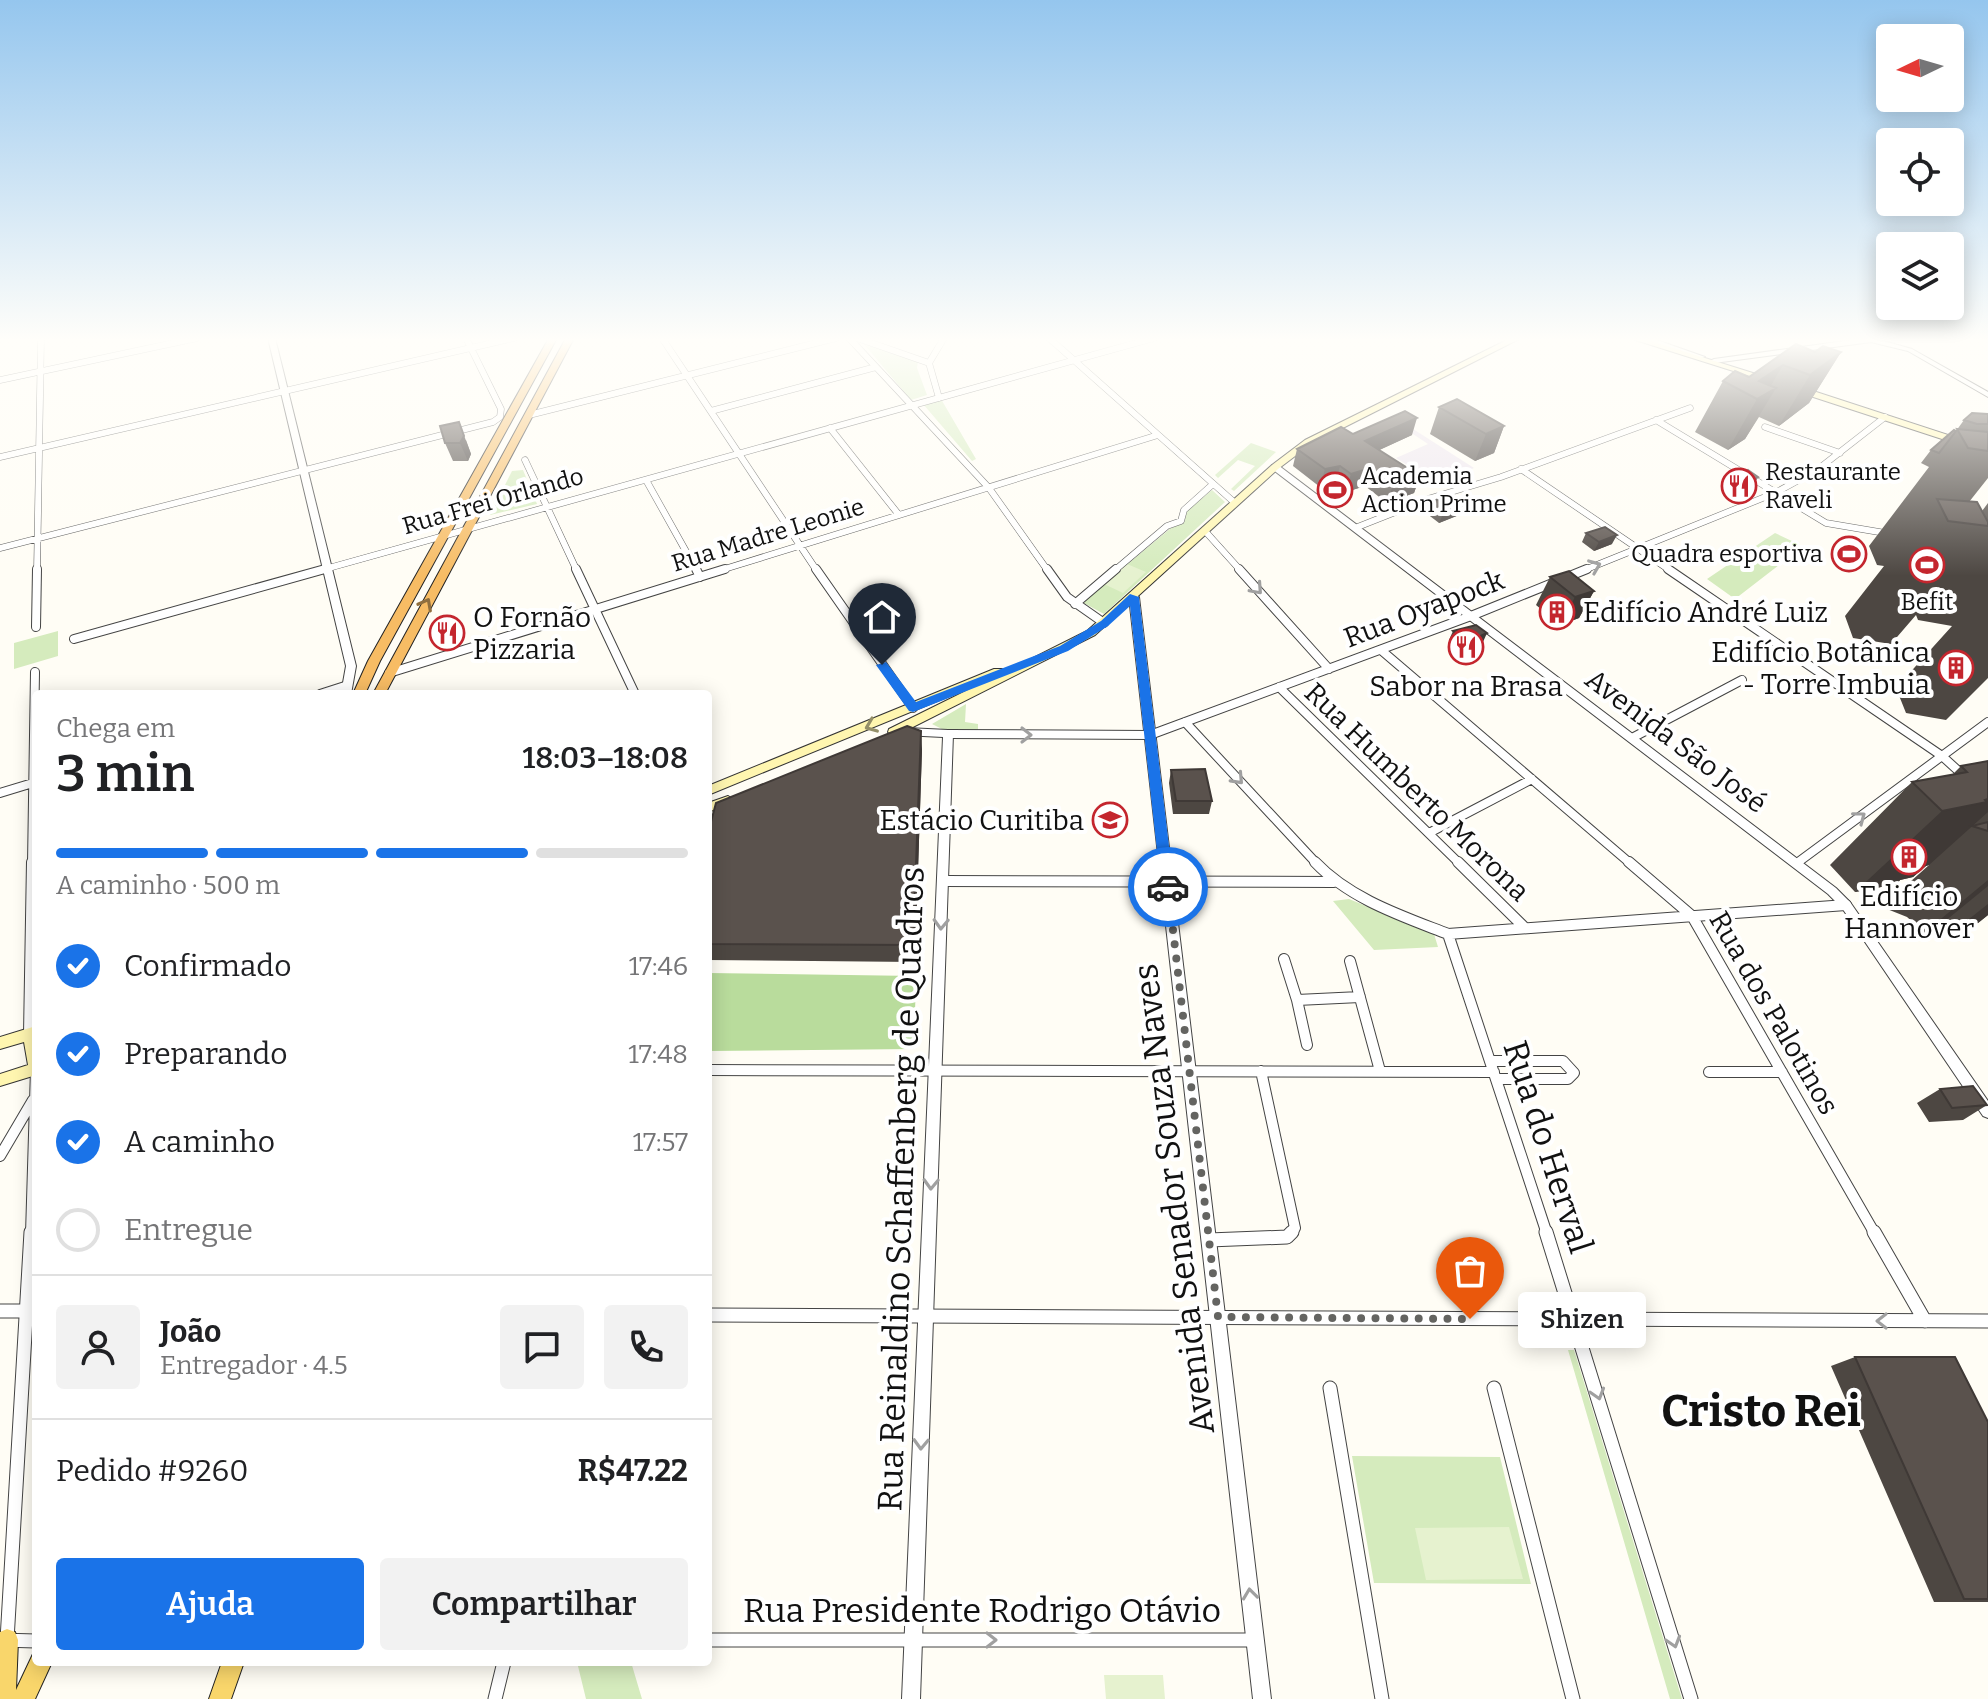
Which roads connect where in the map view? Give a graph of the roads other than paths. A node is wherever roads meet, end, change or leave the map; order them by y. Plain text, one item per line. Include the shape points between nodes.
1 (39, 417) edge
2 (171, 417) edge
3 (290, 417) edge
4 (499, 417) edge
5 (509, 417) edge
6 (528, 417) edge
7 (715, 417) edge
8 (868, 417) edge
9 (923, 417) edge
10 (1138, 417) edge
11 (1354, 417) edge
12 (1664, 417) edge
13 (1885, 417) joint
14 (1656, 420) junction
15 (1765, 427) edge
16 (830, 428) junction
17 (1158, 435) junction
18 (39, 448) junction
19 (1986, 451) edge
20 (740, 453) junction
21 (1840, 453) junction
22 (0, 457) edge
23 (525, 460) dead end
24 (1275, 467) junction
25 (1521, 469) junction
26 (303, 471) junction
27 (646, 480) junction
28 (1213, 484) junction
29 (989, 488) junction
30 (1775, 493) junction
31 (1235, 503) junction
32 (545, 508) junction
33 (899, 515) junction
34 (1355, 528) junction
35 (466, 529) junction
36 (1205, 531) junction
37 (444, 536) junction
38 (1901, 536) dead end
39 (38, 539) junction
40 (800, 546) junction
41 (0, 548) edge
42 (1638, 549) junction
43 (327, 568) junction
44 (700, 577) junction
45 (1134, 597) junction
46 (1075, 604) junction
47 (595, 609) junction
48 (1471, 616) junction
49 (1104, 623) junction
50 (36, 627) dead end
51 (74, 639) dead end
52 (1381, 650) junction
53 (1047, 657) junction
54 (374, 661) junction
55 (351, 668) junction
56 (1329, 669) junction
57 (35, 672) dead end
58 (389, 673) junction
59 (1742, 680) dead end
60 (1279, 687) junction
61 (35, 690) edge
62 (351, 690) edge
63 (352, 690) edge
64 (381, 690) edge
65 (633, 690) edge
66 (913, 708) junction
67 (1185, 722) junction
68 (1988, 722) edge
69 (895, 732) junction
70 (948, 734) junction
71 (1150, 735) junction
72 (880, 738) edge
73 (1632, 738) junction
74 (1942, 756) junction
75 (1532, 779) junction
76 (32, 783) edge
77 (1976, 786) edge
78 (712, 789) edge
79 (0, 793) edge
80 (737, 797) edge
81 (712, 806) edge
82 (1429, 833) junction
83 (1797, 863) junction
84 (943, 881) junction
85 (1167, 882) junction
86 (1334, 882) junction
87 (1846, 905) junction
88 (1692, 916) junction
89 (1525, 928) junction
90 (1448, 934) junction
91 (1284, 959) dead end
92 (1350, 961) dead end
93 (1360, 997) junction
94 (1297, 1000) junction
95 (32, 1033) edge
96 (0, 1043) edge
97 (1307, 1045) dead end
98 (32, 1070) edge
99 (712, 1070) edge
100 (935, 1070) junction
101 (1493, 1070) junction
102 (1189, 1071) junction
103 (1261, 1071) junction
104 (1380, 1071) junction
105 (1709, 1072) dead end
106 (1782, 1072) junction
107 (0, 1080) edge
108 (32, 1102) edge
109 (1988, 1112) edge
110 (0, 1156) edge
111 (1209, 1240) junction
112 (0, 1311) edge
113 (32, 1311) edge
114 (712, 1315) edge
115 (926, 1316) junction
116 (1218, 1317) junction
117 (1575, 1319) junction
118 (1925, 1321) junction
119 (1988, 1321) edge
120 (1330, 1388) dead end
121 (1494, 1388) dead end
122 (3, 1640) edge
123 (712, 1640) edge
124 (913, 1640) junction
125 (1255, 1640) junction
126 (32, 1641) edge
127 (39, 1666) edge
128 (232, 1666) edge
129 (503, 1666) edge
130 (4, 1699) edge
131 (23, 1699) edge
132 (220, 1699) edge
133 (495, 1699) edge
134 (911, 1699) edge
135 (1262, 1699) edge
136 (1382, 1699) edge
137 (1573, 1699) edge
138 (1691, 1699) edge

1 - 18 street
2 - 18 street
3 - 26 street
4 - 26 street via 483,426
5 - 37 highway
6 - 35 highway
7 - 20 street
8 - 16 street, Rua Frei Orlando
9 - 29 street
10 - 17 street
11 - 24 main road
12 - 14 street
13 - 19 main road
13 - 21 street, Rua Oyapock
14 - 25 street
14 - 30 street
15 - 21 street
16 - 20 street, Rua Frei Orlando
16 - 33 street
17 - 28 street
17 - 29 street, Rua Madre Leonie
18 - 22 street
18 - 39 street
20 - 27 street, Rua Frei Orlando
20 - 40 street
21 - 30 street, Rua Oyapock
23 - 32 street
24 - 31 main road
24 - 34 street, Avenida São José
25 - 34 street
25 - 42 street
26 - 39 street
26 - 43 street
27 - 32 street, Rua Frei Orlando
27 - 44 street
28 - 31 street
28 - 46 street via 1184,510 1181,521 1167,526
29 - 33 street, Rua Madre Leonie
29 - 46 street
30 - 38 street via 1831,525
30 - 42 street, Rua Oyapock
31 - 36 main road
32 - 35 street, Rua Frei Orlando
32 - 47 street
33 - 40 street, Rua Madre Leonie
34 - 48 street, Avenida São José
35 - 37 street, Rua Frei Orlando
58 -> 35 highway
36 - 45 main road
36 -> 56 street
37 - 43 street, Rua Frei Orlando
37 - 54 highway
39 - 41 street
39 - 50 street
40 - 44 street, Rua Madre Leonie
40 - 66 street
48 -> 42 street, Rua Oyapock
42 - 74 street
43 - 51 street, Rua Frei Orlando
43 - 55 street
44 - 47 street, Rua Madre Leonie
45 - 49 main road
45 - 71 street, Avenida Senador Souza Naves
46 - 49 street
47 - 58 street, Rua Madre Leonie
47 - 65 street
48 - 52 street, Rua Oyapock
48 - 73 street, Avenida São José
49 - 53 main road
52 - 56 street, Rua Oyapock
52 - 75 street, Rua dos Palotinos
53 - 66 main road
53 - 69 main road
54 - 55 street
54 - 63 highway
55 - 62 street
56 - 60 street, Rua Oyapock
57 - 61 street
58 - 64 highway
59 - 73 street
60 - 67 street, Rua Oyapock
60 - 82 street, Rua Humberto Morona
66 -> 78 main road
67 - 71 street, Rua Oyapock
67 -> 86 street
68 - 74 street
69 - 70 street
69 - 72 main road
70 -> 71 street, Rua Oyapock
70 - 84 street, Rua Reinaldino Schaffenberg de Quadros
71 - 85 street, Avenida Senador Souza Naves
73 - 83 street, Avenida São José
74 - 77 street
83 -> 74 street
75 - 82 street
75 - 88 street, Rua dos Palotinos
76 - 79 street
80 - 81 main road
82 - 89 street, Rua Humberto Morona
83 - 87 street, Avenida São José
84 - 85 street
84 -> 100 street, Rua Reinaldino Schaffenberg de Quadros
85 - 86 street
85 - 102 street, Avenida Senador Souza Naves
86 - 90 street
87 - 88 street
87 - 109 street, Avenida São José
88 - 89 street
88 - 106 street, Rua dos Palotinos
89 - 90 street
90 - 101 street, Rua do Herval
91 - 94 street
92 - 93 street
93 - 94 street
93 - 104 street
94 - 97 street
95 - 96 main road
98 - 107 main road
99 - 100 street
100 - 102 street
100 -> 115 street, Rua Reinaldino Schaffenberg de Quadros
101 - 101 street via 1568,1079 1574,1073 1563,1061
101 - 104 street
101 - 117 street, Rua do Herval
102 - 103 street
102 - 111 street, Avenida Senador Souza Naves
103 - 104 street
103 - 111 street via 1295,1228 1287,1237
105 - 106 street
106 - 118 street, Rua dos Palotinos
108 - 110 street
111 - 116 street, Avenida Senador Souza Naves
112 - 113 street
113 - 122 street
114 - 115 street
115 - 116 street
115 -> 124 street, Rua Reinaldino Schaffenberg de Quadros
116 - 117 street
125 -> 116 street, Avenida Senador Souza Naves
118 -> 117 street
117 -> 138 street, Rua do Herval
118 - 119 street
120 - 136 street
121 - 137 street
122 - 126 street
122 - 130 main road
123 - 124 street, Rua Presidente Rodrigo Otávio
124 -> 125 street, Rua Presidente Rodrigo Otávio
124 - 134 street, Rua Reinaldino Schaffenberg de Quadros
125 - 135 street, Avenida Senador Souza Naves
127 - 131 main road
128 - 132 main road
129 - 133 street

